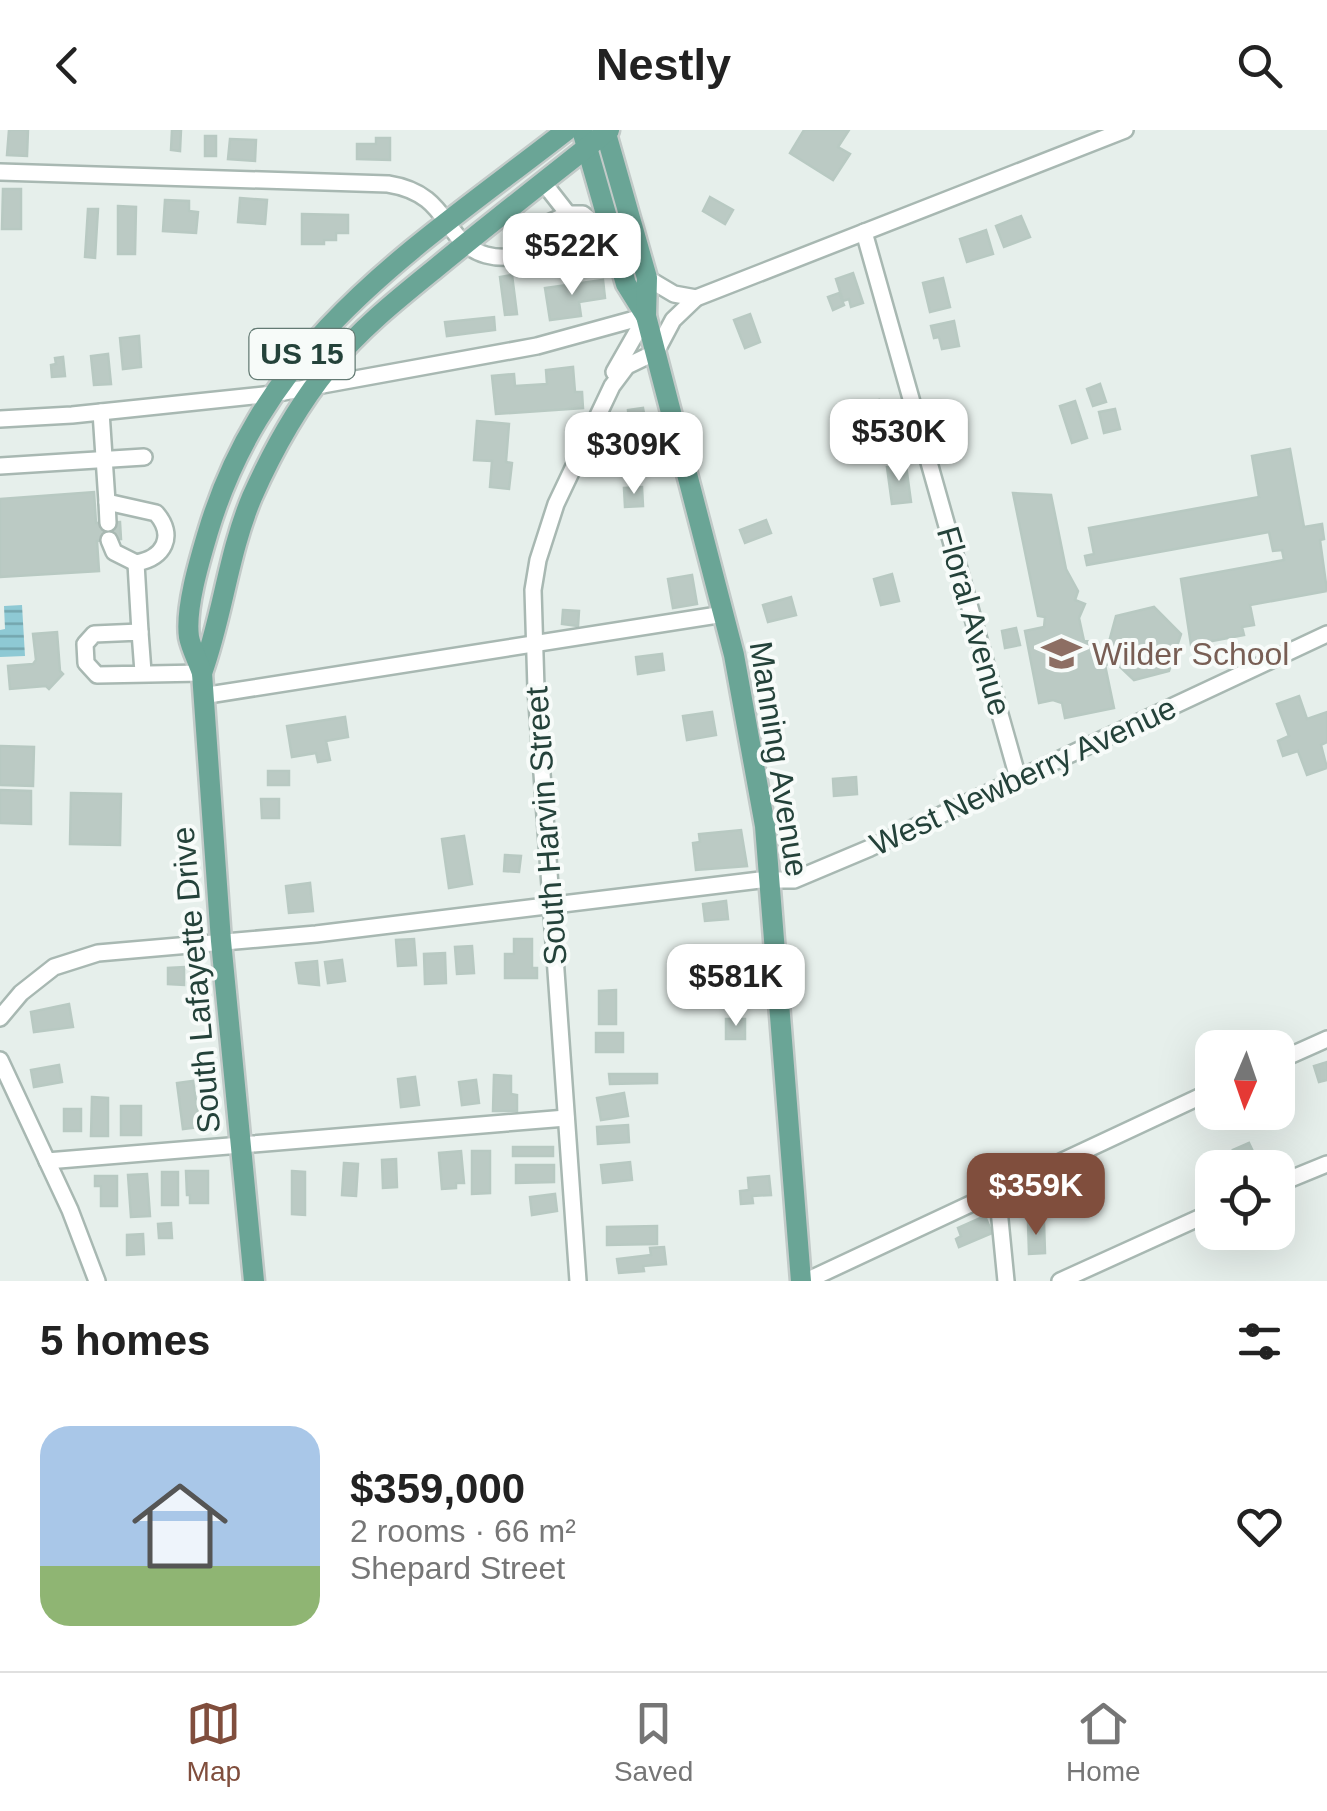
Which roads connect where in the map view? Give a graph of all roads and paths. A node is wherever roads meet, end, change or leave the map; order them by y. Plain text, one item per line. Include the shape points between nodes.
1 (567, 130) edge
2 (1126, 130) edge
3 (606, 131) edge
4 (1101, 134) edge
5 (584, 139) edge
6 (0, 172) edge
7 (543, 182) junction
8 (568, 214) junction
9 (448, 222) junction
10 (591, 229) junction
11 (864, 232) junction
12 (464, 244) junction
13 (620, 265) junction
14 (647, 278) junction
15 (696, 298) junction
16 (646, 316) junction
17 (656, 352) junction
18 (316, 384) junction
19 (612, 386) junction
20 (273, 394) junction
21 (100, 412) junction
22 (0, 419) edge
23 (144, 457) dead end
24 (104, 460) junction
25 (0, 466) edge
26 (108, 502) junction
27 (136, 562) junction
28 (724, 614) junction
29 (140, 632) junction
30 (1327, 634) edge
31 (534, 646) junction
32 (143, 672) junction
33 (202, 673) junction
34 (202, 696) junction
35 (1018, 778) junction
36 (770, 881) junction
37 (551, 904) junction
38 (221, 941) junction
39 (0, 1018) edge
40 (1327, 1038) edge
41 (1295, 1053) edge
42 (0, 1060) edge
43 (1195, 1099) edge
44 (566, 1118) junction
45 (241, 1145) junction
46 (48, 1162) junction
47 (1327, 1164) edge
48 (1295, 1177) edge
49 (997, 1189) junction
50 (1195, 1220) edge
51 (98, 1281) edge
52 (254, 1281) edge
53 (578, 1281) edge
54 (803, 1281) edge
55 (1006, 1281) edge
56 (1060, 1281) edge

1 - 9 main road, South Lafayette Drive / US 15
2 - 4 street
3 - 5 main road, US 15
3 - 14 main road, Manning Avenue
4 - 11 street
5 - 7 main road, South Lafayette Drive / US 15
5 - 10 main road, Manning Avenue
6 - 9 street via 388,184 421,194
7 - 8 street
7 - 12 main road, South Lafayette Drive / US 15
8 - 10 street via 583,214
8 - 12 street via 548,223 557,242 505,258
9 - 12 street
9 - 20 main road, South Lafayette Drive / US 15 via 327,325
10 - 13 main road, Manning Avenue
10 - 13 street via 608,268
11 - 15 street
11 - 35 street, Floral Avenue
12 - 18 main road, South Lafayette Drive / US 15 via 368,326
13 - 16 main road, Manning Avenue
14 - 15 street
14 - 16 main road, Manning Avenue
15 - 17 street via 673,320
16 - 17 main road, Manning Avenue
16 - 18 street via 537,346
16 - 19 street, South Harvin Street
17 - 19 street, South Harvin Street via 627,366
17 - 28 main road, Manning Avenue
18 - 20 street
18 - 33 main road, South Lafayette Drive / US 15 via 242,523
19 - 31 street, South Harvin Street via 556,504 538,560
20 - 21 street
20 - 33 main road, South Lafayette Drive / US 15 via 232,468 204,544 189,636
21 - 22 street
21 - 24 street
23 - 24 street
24 - 25 street
24 - 26 street
26 - 27 street via 114,552
26 - 27 street via 156,512 163,521 166,544
27 - 29 street
28 - 31 street
28 - 36 main road, Manning Avenue
29 - 32 street
29 - 32 street via 94,634 85,644 86,663 96,675
30 - 35 street, West Newberry Avenue
31 - 34 street
31 - 37 street, South Harvin Street
32 - 33 street
33 - 34 main road, South Lafayette Drive / US 15
34 - 38 main road, South Lafayette Drive / US 15
35 - 36 street, West Newberry Avenue via 802,877
36 - 37 street, West Newberry Avenue
36 - 54 main road, Manning Avenue
37 - 38 street, West Newberry Avenue
37 - 44 street, South Harvin Street
38 - 39 street, West Newberry Avenue via 125,948 66,962 21,993
38 - 45 main road, South Lafayette Drive / US 15
40 - 41 street
42 - 46 street
43 - 49 street
44 - 45 street
44 - 53 street, South Harvin Street
45 - 46 street
45 - 52 main road, South Lafayette Drive / US 15
46 - 51 street
47 - 48 street
49 - 54 street
49 - 55 street
50 - 56 street

